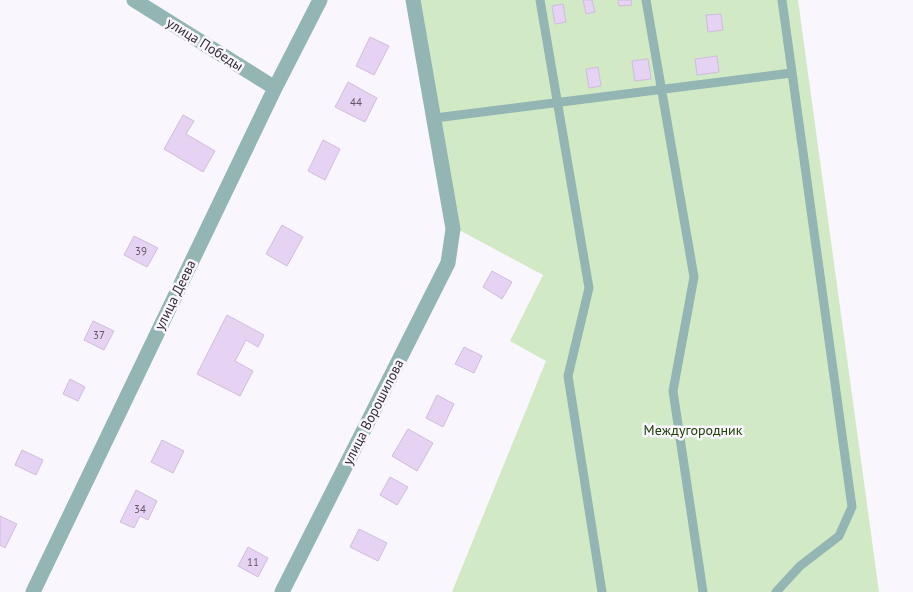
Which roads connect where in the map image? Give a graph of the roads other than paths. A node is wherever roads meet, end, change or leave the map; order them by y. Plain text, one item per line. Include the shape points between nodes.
1 (134, 0) edge
2 (320, 0) edge
3 (413, 0) edge
4 (540, 0) edge
5 (646, 0) edge
6 (782, 0) edge
7 (791, 73) junction
8 (275, 88) junction
9 (662, 90) junction
10 (558, 103) junction
11 (435, 118) junction
12 (33, 592) edge
13 (282, 592) edge
14 (602, 592) edge
15 (703, 592) edge
16 (776, 592) edge

1 - 8 street, улица Победы
2 - 8 street, улица Деева
3 - 11 street, улица Ворошилова
4 - 10 lane
5 - 9 lane
6 - 7 lane
7 - 9 lane
7 - 16 lane via 852,508 839,536 800,566
8 - 12 street, улица Деева
9 - 10 lane
9 - 15 lane via 694,277 673,391
10 - 11 lane
10 - 14 lane via 589,288 568,376
11 - 13 street, улица Ворошилова via 453,229 448,263

